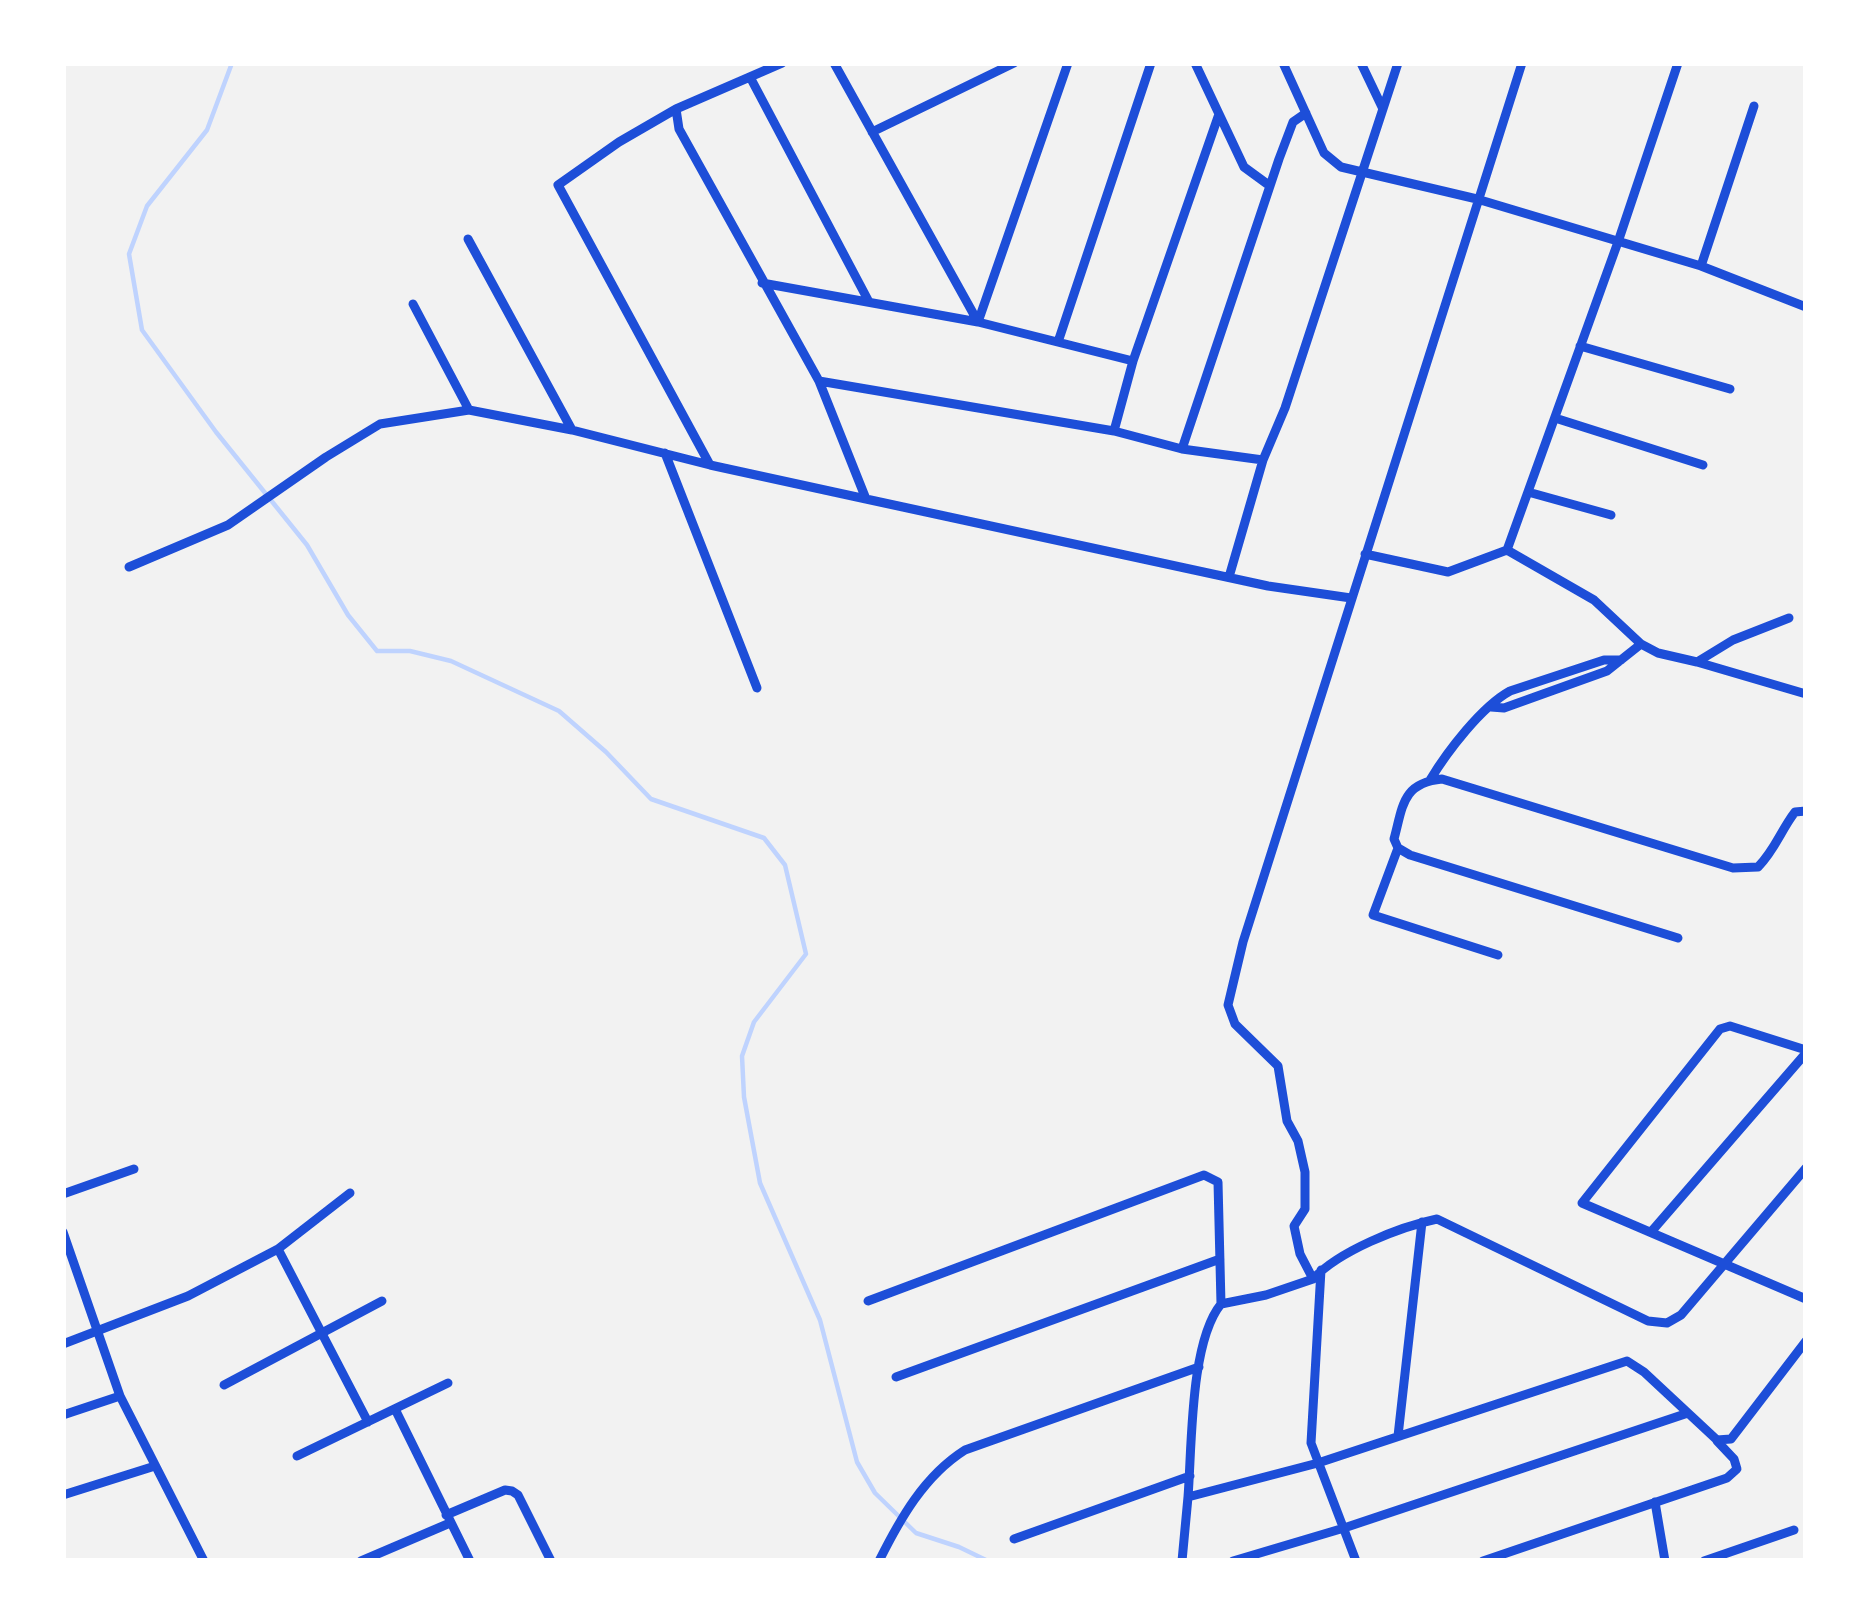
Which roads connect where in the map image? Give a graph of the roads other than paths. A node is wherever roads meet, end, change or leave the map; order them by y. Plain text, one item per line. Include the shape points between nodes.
1 (782, 63) edge
2 (834, 63) edge
3 (1014, 63) edge
4 (1069, 63) edge
5 (1151, 63) edge
6 (1195, 63) edge
7 (1283, 63) edge
8 (1360, 63) edge
9 (1398, 63) edge
10 (1522, 63) edge
11 (1678, 63) edge
12 (750, 77) junction
13 (1754, 106) dead end
14 (1383, 109) junction
15 (676, 110) junction
16 (1219, 113) junction
17 (1306, 113) junction
18 (872, 132) junction
19 (1361, 171) junction
20 (1270, 186) junction
21 (1477, 199) junction
22 (467, 238) dead end
23 (1618, 242) junction
24 (1701, 266) junction
25 (762, 283) junction
26 (868, 300) junction
27 (412, 304) dead end
28 (1806, 307) edge
29 (978, 322) junction
30 (1058, 342) junction
31 (1580, 346) junction
32 (1133, 361) junction
33 (819, 381) junction
34 (1730, 389) dead end
35 (469, 410) junction
36 (1555, 418) junction
37 (572, 430) junction
38 (1114, 431) junction
39 (1182, 449) junction
40 (665, 453) junction
41 (1263, 460) junction
42 (710, 465) junction
43 (1703, 465) dead end
44 (1528, 493) junction
45 (866, 499) junction
46 (1611, 514) dead end
47 (1507, 550) junction
48 (1365, 554) junction
49 (129, 567) dead end
50 (1229, 577) junction
51 (1352, 598) junction
52 (1790, 618) dead end
53 (1640, 644) junction
54 (1697, 662) junction
55 (757, 688) dead end
56 (1806, 694) edge
57 (1430, 780) junction
58 (1806, 811) edge
59 (1398, 848) junction
60 (1678, 938) dead end
61 (1498, 955) dead end
62 (1806, 1052) edge
63 (1806, 1168) edge
64 (134, 1169) dead end
65 (350, 1192) dead end
66 (63, 1194) edge
67 (1422, 1222) junction
68 (63, 1232) edge
69 (1651, 1232) junction
70 (278, 1249) junction
71 (1220, 1258) junction
72 (69, 1262) edge
73 (1724, 1264) junction
74 (1317, 1274) junction
75 (1806, 1299) edge
76 (382, 1301) dead end
77 (868, 1301) dead end
78 (1221, 1304) junction
79 (98, 1332) junction
80 (322, 1334) junction
81 (1806, 1341) edge
82 (63, 1343) edge
83 (1198, 1367) junction
84 (896, 1377) dead end
85 (448, 1383) dead end
86 (224, 1385) dead end
87 (120, 1396) junction
88 (395, 1409) junction
89 (1688, 1413) junction
90 (63, 1414) edge
91 (368, 1422) junction
92 (1399, 1436) junction
93 (1717, 1440) junction
94 (297, 1456) dead end
95 (1318, 1462) junction
96 (155, 1466) junction
97 (1190, 1476) junction
98 (63, 1495) edge
99 (1188, 1497) junction
100 (1655, 1502) junction
101 (448, 1519) junction
102 (1344, 1528) junction
103 (1794, 1530) dead end
104 (1014, 1539) dead end
105 (204, 1561) edge
106 (361, 1561) edge
107 (470, 1561) edge
108 (551, 1561) edge
109 (879, 1561) edge
110 (1182, 1561) edge
111 (1233, 1561) edge
112 (1356, 1561) edge
113 (1483, 1561) edge
114 (1665, 1561) edge
115 (1704, 1561) edge

1 - 12 street
2 - 18 street
3 - 18 street
4 - 29 street
5 - 30 street
6 - 16 street
7 - 17 street
8 - 14 street
9 - 14 street
10 - 21 street
11 - 23 street
12 - 15 street
12 - 26 street
13 - 24 street
14 - 19 street
15 - 25 street
15 - 42 street via 558,185
16 - 20 street via 1244,167
16 - 32 street
17 - 19 street via 1324,153
17 - 20 street via 1293,122
18 - 29 street
19 - 21 street
19 - 41 street
20 - 39 street
21 - 23 street
21 - 48 street
22 - 37 street
23 - 24 street
23 - 31 street
24 - 28 street
25 - 26 street
25 - 33 street
26 - 29 street
27 - 35 street
29 - 30 street
30 - 32 street
31 - 34 street
31 - 36 street
32 - 38 street
33 - 38 street
33 - 45 street
35 - 37 street
35 - 49 street via 380,424 228,525
36 - 43 street
36 - 44 street
37 - 40 street
38 - 39 street
39 - 41 street
40 - 42 street
40 - 55 street
41 - 50 street
42 - 45 street
44 - 46 street
44 - 47 street
45 - 50 street
47 - 48 street via 1448,572
47 - 53 street via 1594,600
48 - 51 street
50 - 51 street
51 - 74 street via 1228,1006 1235,1024 1278,1066 1305,1172 1305,1208 1294,1226 1300,1254
52 - 54 street
53 - 54 street
53 - 57 street via 1621,660 1498,698
54 - 56 street
57 - 58 street via 1732,868 1758,867 1795,812
57 - 59 street via 1406,796
59 - 60 street
59 - 61 street via 1373,915
62 - 69 street
62 - 69 street via 1730,1026 1715,1034 1582,1203
63 - 73 street
64 - 66 street
65 - 70 street
67 - 73 street via 1437,1219 1648,1321 1681,1315
67 - 74 street
67 - 92 street
68 - 72 street
69 - 73 street
70 - 79 street
70 - 80 street
71 - 77 street via 1219,1182 1204,1174
71 - 78 street
71 - 84 street
72 - 79 street
73 - 75 street
74 - 78 street
74 - 95 street via 1311,1443
76 - 80 street
78 - 83 street
79 - 82 street
79 - 87 street
80 - 86 street
80 - 91 street
81 - 93 street via 1731,1438
83 - 97 street
83 - 109 street via 964,1450 900,1518
85 - 88 street
87 - 90 street
87 - 96 street
88 - 91 street
88 - 101 street
89 - 92 street via 1628,1361
89 - 93 street
89 - 102 street
91 - 94 street
92 - 95 street
93 - 100 street via 1734,1459 1727,1478
95 - 99 street
95 - 102 street
96 - 98 street
96 - 105 street
97 - 99 street
97 - 104 street
99 - 110 street
100 - 113 street
100 - 114 street
101 - 106 street
101 - 107 street
101 - 108 street via 512,1491
102 - 111 street
102 - 112 street
103 - 115 street

